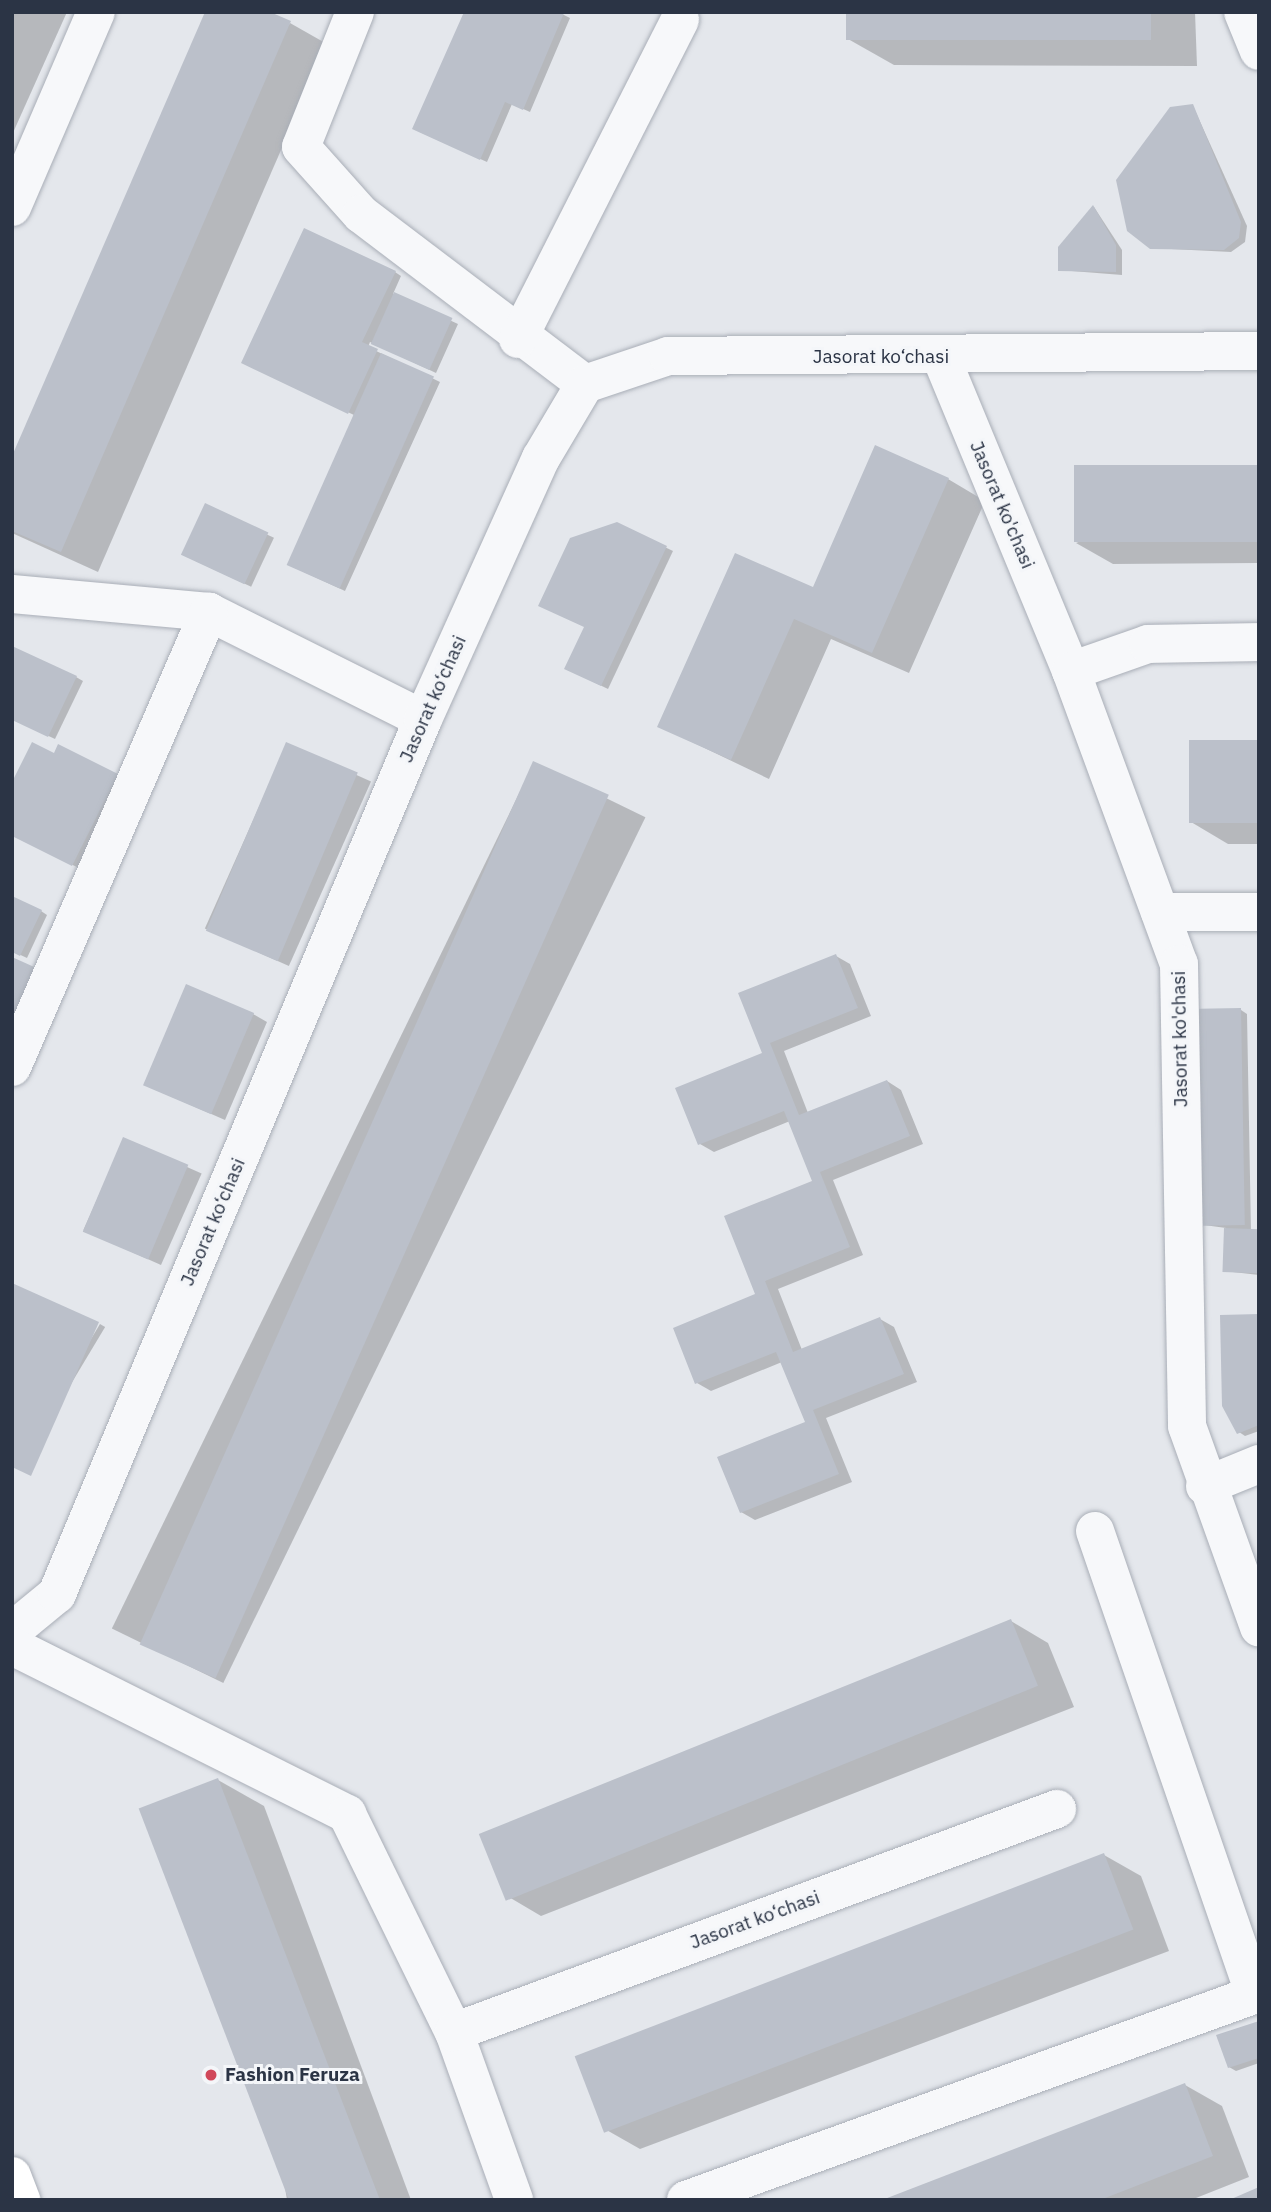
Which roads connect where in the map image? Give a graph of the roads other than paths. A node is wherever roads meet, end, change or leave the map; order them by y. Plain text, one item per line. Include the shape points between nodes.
1 (96, 12) edge
2 (355, 12) edge
3 (1243, 12) edge
4 (680, 20) dead end
5 (1259, 51) edge
6 (12, 207) edge
7 (519, 339) junction
8 (1259, 351) edge
9 (941, 357) junction
10 (585, 384) junction
11 (12, 594) edge
12 (209, 612) junction
13 (1259, 642) edge
14 (1071, 671) junction
15 (423, 719) junction
16 (1160, 912) junction
17 (1259, 912) edge
18 (12, 1067) edge
19 (1259, 1464) edge
20 (1205, 1486) junction
21 (1095, 1531) dead end
22 (1259, 1627) edge
23 (12, 1631) edge
24 (12, 1646) edge
25 (1057, 1809) dead end
26 (1257, 1994) edge
27 (453, 2032) junction
28 (12, 2176) edge
29 (21, 2200) edge
30 (514, 2200) edge
31 (686, 2200) edge

1 - 6 street
2 - 7 street via 301,147 361,214
3 - 5 street
4 - 7 street
7 - 10 street
8 - 9 street, Jasorat ko‘chasi
9 - 10 street, Jasorat ko‘chasi via 668,356
9 - 14 street, Jasorat ko'chasi
10 - 15 street, Jasorat ko‘chasi via 541,458
11 - 12 street
12 - 15 street
12 - 18 street
13 - 14 street via 1148,644
14 - 16 street, Jasorat ko'chasi
15 - 23 street, Jasorat ko‘chasi via 57,1594
16 - 17 street
16 - 20 street, Jasorat ko'chasi via 1179,964 1187,1426
19 - 20 street
20 - 22 street, Jasorat ko'chasi
21 - 26 street
24 - 27 street via 346,1814
25 - 27 street, Jasorat ko‘chasi
26 - 31 street
27 - 30 street
28 - 29 main road

